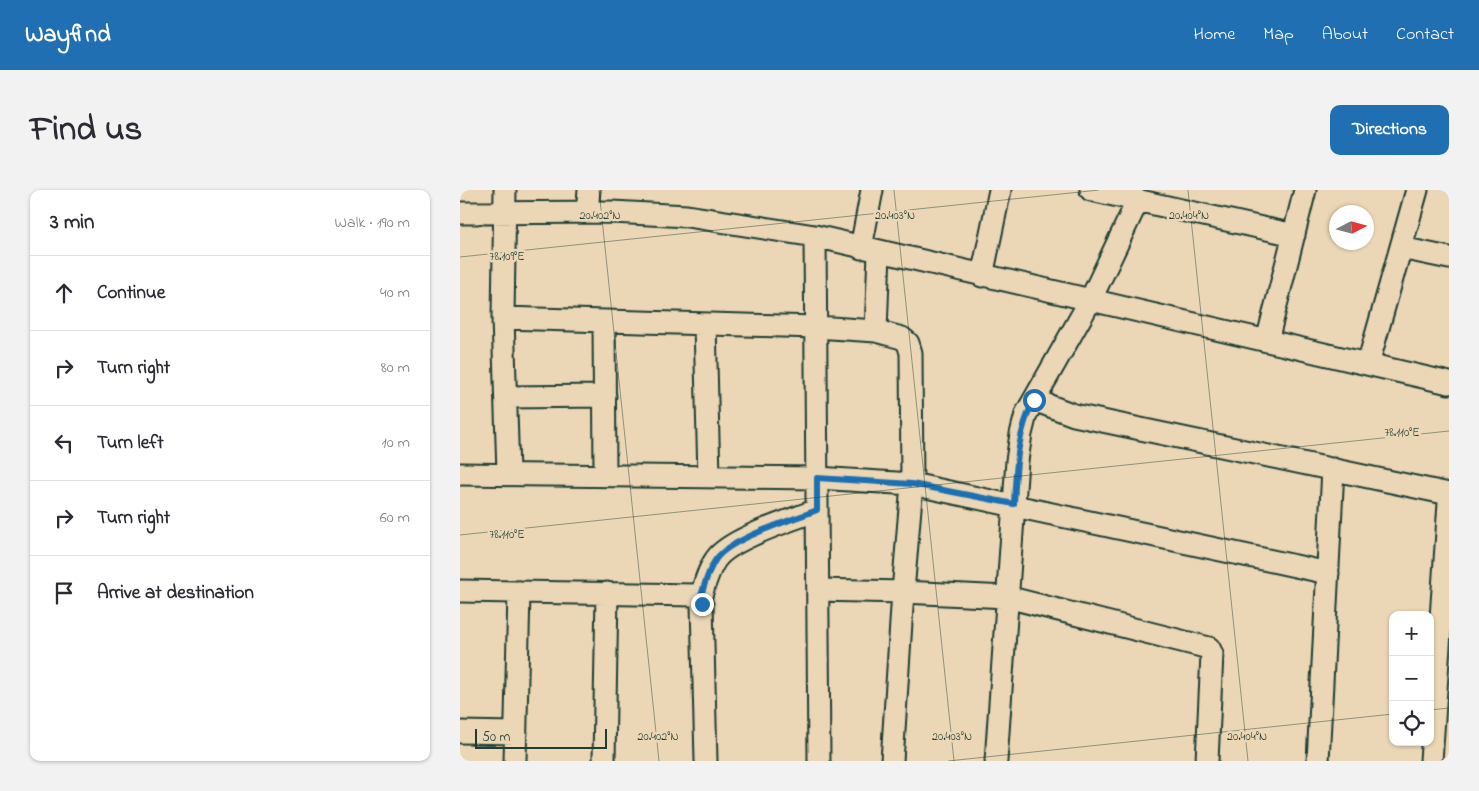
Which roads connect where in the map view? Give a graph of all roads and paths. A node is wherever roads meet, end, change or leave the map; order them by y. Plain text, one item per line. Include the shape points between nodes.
1 (505, 190) edge
2 (589, 190) edge
3 (872, 190) edge
4 (1000, 190) edge
5 (1091, 190) edge
6 (1305, 190) edge
7 (1417, 190) edge
8 (1138, 200) junction
9 (505, 212) junction
10 (587, 212) junction
11 (460, 213) edge
12 (1294, 235) junction
13 (815, 236) junction
14 (1401, 248) junction
15 (870, 250) junction
16 (1449, 258) edge
17 (982, 276) junction
18 (1090, 301) junction
19 (503, 318) junction
20 (604, 321) junction
21 (705, 324) junction
22 (816, 327) junction
23 (876, 331) junction
24 (1268, 341) junction
25 (1368, 364) junction
26 (1447, 386) edge
27 (605, 396) junction
28 (506, 397) junction
29 (1034, 400) junction
30 (1333, 469) junction
31 (508, 473) junction
32 (460, 474) edge
33 (605, 475) junction
34 (709, 477) junction
35 (817, 478) junction
36 (912, 484) junction
37 (1449, 494) edge
38 (1449, 503) edge
39 (1014, 504) junction
40 (817, 510) junction
41 (1328, 573) junction
42 (818, 590) junction
43 (460, 591) edge
44 (519, 592) junction
45 (903, 592) junction
46 (607, 593) junction
47 (1007, 597) junction
48 (700, 599) junction
49 (460, 732) edge
50 (516, 733) junction
51 (515, 761) edge
52 (604, 761) edge
53 (706, 761) edge
54 (819, 761) edge
55 (892, 761) edge
56 (996, 761) edge
57 (1207, 761) edge
58 (1318, 761) edge
59 (1431, 761) edge

1 - 9 street
2 - 10 street
3 - 15 street
4 - 17 street
5 - 8 street
6 - 12 street
7 - 14 street
8 - 12 street
8 - 18 street
9 - 10 street
9 - 11 street
9 - 19 street
10 - 13 street via 687,216
12 - 24 street
13 - 15 street
13 - 22 street
14 - 16 street
14 - 25 street
15 - 17 street
15 - 23 street
17 - 18 street
18 - 24 street
18 - 29 street
19 - 20 street
19 - 28 street
20 - 21 street
20 - 27 street
21 - 22 street
21 - 34 street
22 - 23 street
22 - 35 street
23 - 36 street via 902,338 908,343 911,353
24 - 25 street
25 - 26 street
27 - 28 street
27 - 33 street
28 - 31 street
29 - 30 street via 1074,415
29 - 39 street via 1020,434
30 - 37 street
30 - 41 street
31 - 32 street
31 - 33 street
33 - 34 street
34 - 35 street
35 - 36 street
35 - 40 street
36 - 39 street
36 - 45 street
38 - 59 street
39 - 41 street
39 - 47 street
40 - 42 street
40 - 48 street via 727,549 716,559
41 - 58 street
42 - 45 street
42 - 54 street
43 - 44 street
44 - 46 street
44 - 50 street
45 - 47 street
45 - 55 street
46 - 48 street via 689,594
46 - 52 street
47 - 56 street
47 - 57 street via 1209,648 1212,654
48 - 53 street
49 - 50 street
50 - 51 street

